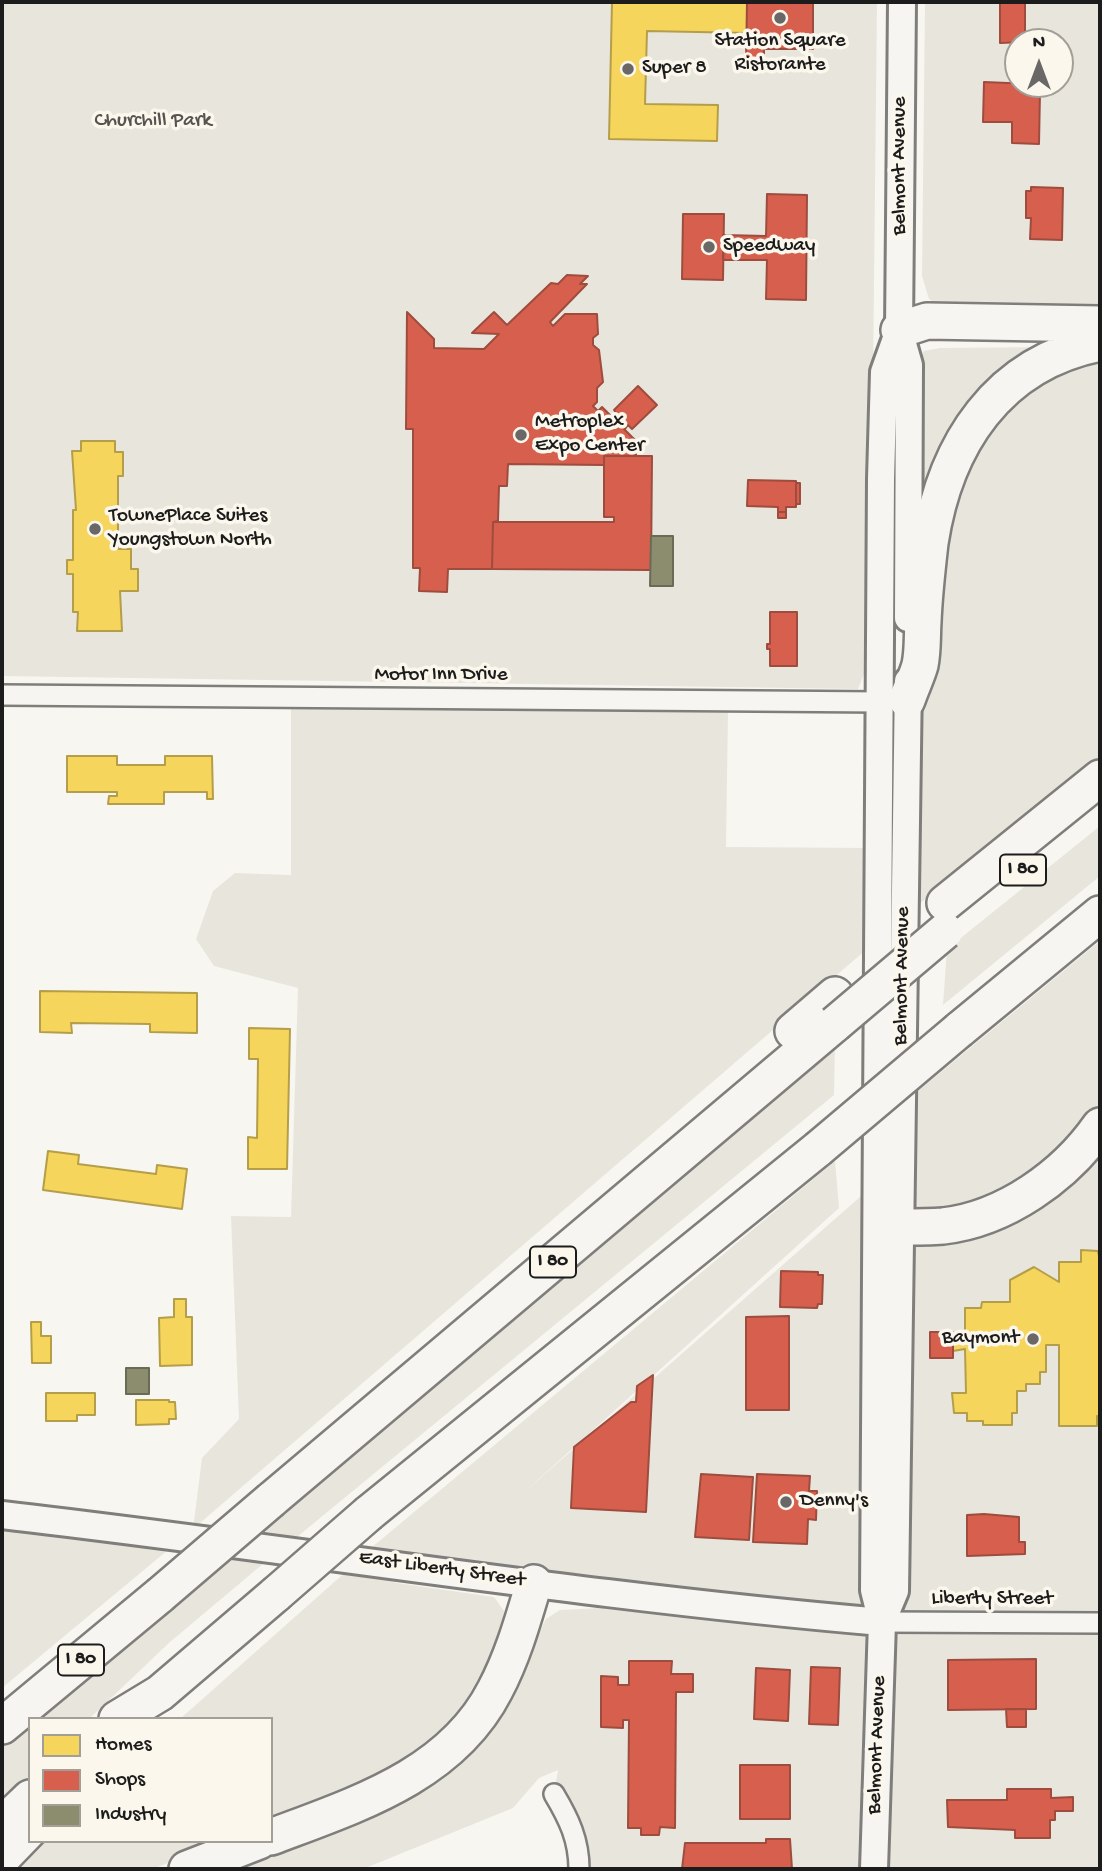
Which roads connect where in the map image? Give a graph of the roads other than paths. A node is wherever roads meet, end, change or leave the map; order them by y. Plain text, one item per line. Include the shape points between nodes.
1 (902, 2) edge
2 (1100, 324) edge
3 (900, 330) junction
4 (1100, 341) edge
5 (2, 695) edge
6 (894, 701) junction
7 (1100, 778) edge
8 (1100, 809) edge
9 (1100, 914) edge
10 (945, 917) junction
11 (1100, 1126) edge
12 (888, 1227) junction
13 (2, 1515) edge
14 (534, 1583) junction
15 (883, 1622) junction
16 (1100, 1623) edge
17 (102, 1642) junction
18 (2, 1706) edge
19 (150, 1706) edge
20 (122, 1717) edge
21 (2, 1726) edge
22 (554, 1794) dead end
23 (28, 1800) edge
24 (2, 1825) edge
25 (28, 1831) edge
26 (273, 1836) edge
27 (254, 1843) edge
28 (2, 1858) edge
29 (187, 1869) edge
30 (579, 1869) edge
31 (874, 1869) edge

1 - 3 main road, Belmont Avenue
2 - 3 highway via 927,321
3 - 4 highway via 928,337
3 - 6 main road, Belmont Avenue via 909,365
4 - 6 highway via 1034,365 1013,380 972,428 943,486 931,540 920,664
5 - 6 street, Motor Inn Drive
6 - 12 main road, Belmont Avenue
7 - 10 highway
8 - 10 highway, I 80
9 - 19 highway, bridge via 369,1513
10 - 17 highway, I 80, bridge
11 - 12 highway via 1066,1166 1025,1196 945,1226
12 - 15 main road, Belmont Avenue via 895,1591
13 - 14 main road, East Liberty Street
14 - 15 main road, East Liberty Street
14 - 26 highway via 494,1692 446,1752 365,1801
15 - 16 street, Liberty Street
15 - 31 main road, Belmont Avenue
17 - 18 highway via 37,1677
17 - 21 highway, I 80
19 - 20 highway
22 - 30 street via 577,1840
23 - 24 highway
25 - 28 highway
27 - 29 highway

